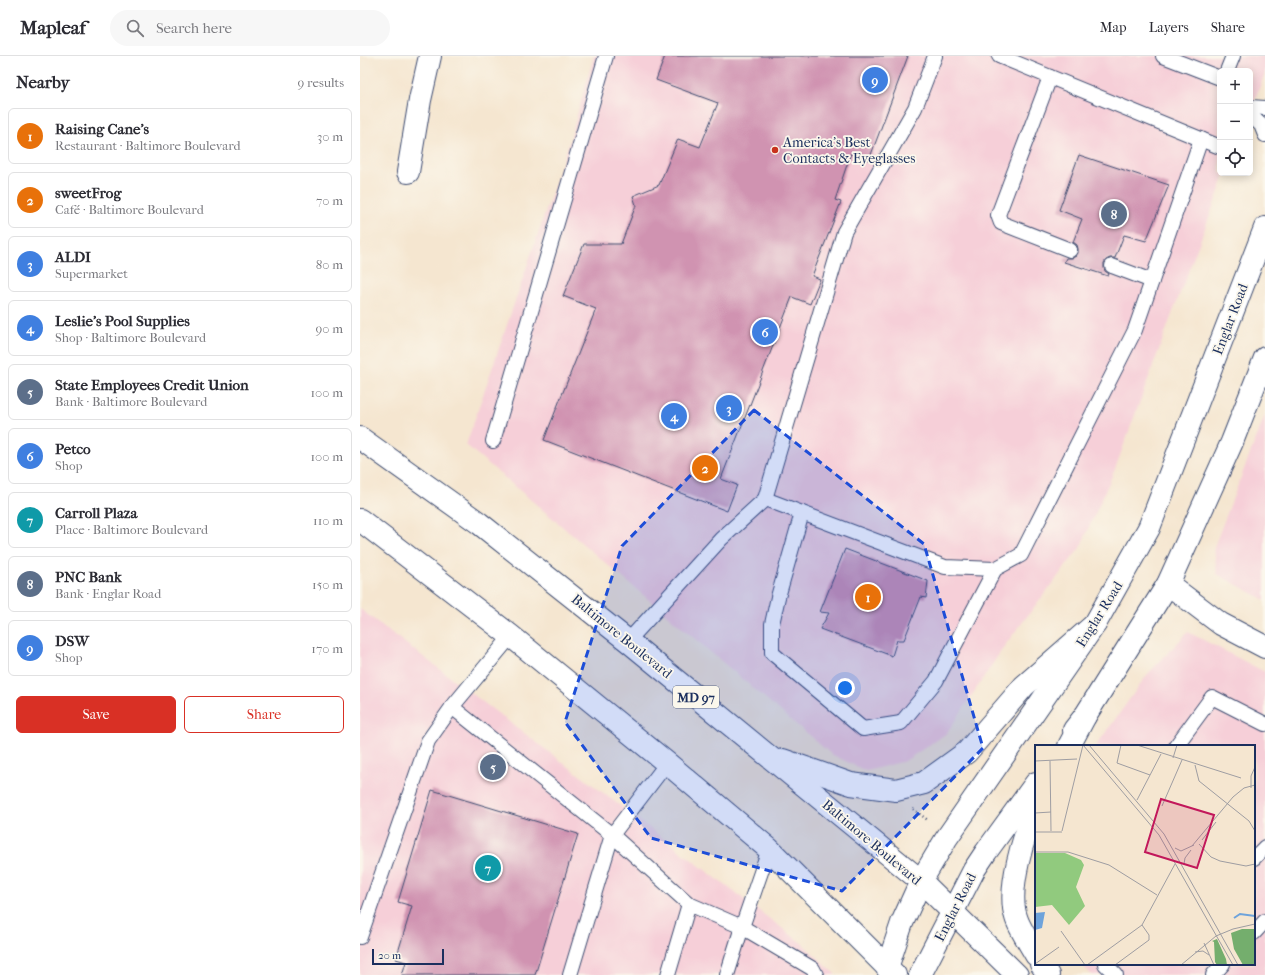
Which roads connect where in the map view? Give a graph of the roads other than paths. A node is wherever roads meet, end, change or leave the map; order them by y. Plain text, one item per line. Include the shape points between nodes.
1 (430, 56) edge
2 (606, 56) edge
3 (935, 56) edge
4 (999, 56) edge
5 (1162, 56) edge
6 (1233, 56) edge
7 (1228, 68) edge
8 (1050, 77) junction
9 (1217, 77) edge
10 (1253, 107) edge
11 (1265, 108) edge
12 (1253, 118) edge
13 (1265, 135) edge
14 (1201, 139) junction
15 (1217, 146) edge
16 (408, 172) dead end
17 (1265, 228) edge
18 (1070, 250) dead end
19 (1112, 266) dead end
20 (1152, 281) junction
21 (1265, 358) edge
22 (360, 438) edge
23 (493, 441) dead end
24 (765, 499) junction
25 (802, 513) junction
26 (360, 520) edge
27 (994, 569) junction
28 (1168, 584) junction
29 (1095, 624) junction
30 (511, 636) junction
31 (628, 641) junction
32 (1265, 647) edge
33 (452, 707) junction
34 (1085, 716) junction
35 (1265, 724) edge
36 (741, 734) junction
37 (1064, 745) edge
38 (1070, 745) edge
39 (1177, 745) edge
40 (667, 763) junction
41 (1035, 784) edge
42 (1035, 812) edge
43 (612, 835) junction
44 (1265, 847) edge
45 (769, 849) junction
46 (1255, 857) edge
47 (920, 881) junction
48 (689, 904) junction
49 (952, 911) junction
50 (1265, 922) edge
51 (742, 927) junction
52 (1255, 932) edge
53 (360, 937) edge
54 (1035, 953) edge
55 (1042, 965) edge
56 (1106, 965) edge
57 (1222, 965) edge
58 (890, 973) edge
59 (570, 975) edge
60 (668, 975) edge
61 (728, 975) edge
62 (816, 975) edge
63 (920, 975) edge
64 (1016, 975) edge
65 (1048, 975) edge
66 (1116, 975) edge
67 (1213, 975) edge

1 - 16 main road
2 - 23 lane
3 - 24 lane via 915,108 844,232
4 - 8 lane
5 - 9 lane
6 - 7 lane
8 - 14 lane
8 - 18 lane via 998,215 1001,223
10 - 11 lane
12 - 13 lane via 1262,125
14 - 15 lane
14 - 20 lane
17 - 29 main road, Englar Road via 1149,528
19 - 20 lane
20 - 27 lane via 1135,330 1021,555
21 - 28 main road via 1232,442
22 - 31 main road, Baltimore Boulevard / MD 97 via 479,523
24 - 25 lane
24 - 31 lane via 721,539
25 - 27 lane via 945,567
25 - 27 lane via 772,624 772,653 863,729 901,723 936,681
26 - 30 main road
28 - 32 main road via 1221,624
28 - 34 main road
29 - 36 main road via 1024,686 967,752 924,783 896,790 851,784 785,761
29 - 47 main road, Englar Road via 946,839
30 - 33 lane
30 - 40 main road
31 - 36 main road, Baltimore Boulevard / MD 97
33 - 43 lane
33 - 53 lane via 428,741
34 - 37 main road
34 - 38 main road
35 - 39 lane via 1212,697
36 - 47 main road, Baltimore Boulevard / MD 97
40 - 43 lane
40 - 45 main road
41 - 49 main road, Englar Road via 974,870
42 - 54 main road via 1015,870 1013,905 1016,918
43 - 48 lane
43 - 59 lane
44 - 46 lane
45 - 51 lane
45 - 58 main road
47 - 49 main road, Baltimore Boulevard / MD 97
47 - 58 main road, Englar Road via 902,923
48 - 51 lane
48 - 60 lane
49 - 63 main road, Englar Road
49 - 64 main road, Baltimore Boulevard / MD 97
50 - 52 lane
51 - 61 lane
51 - 62 lane via 813,969
55 - 65 main road
56 - 66 lane
57 - 67 lane

